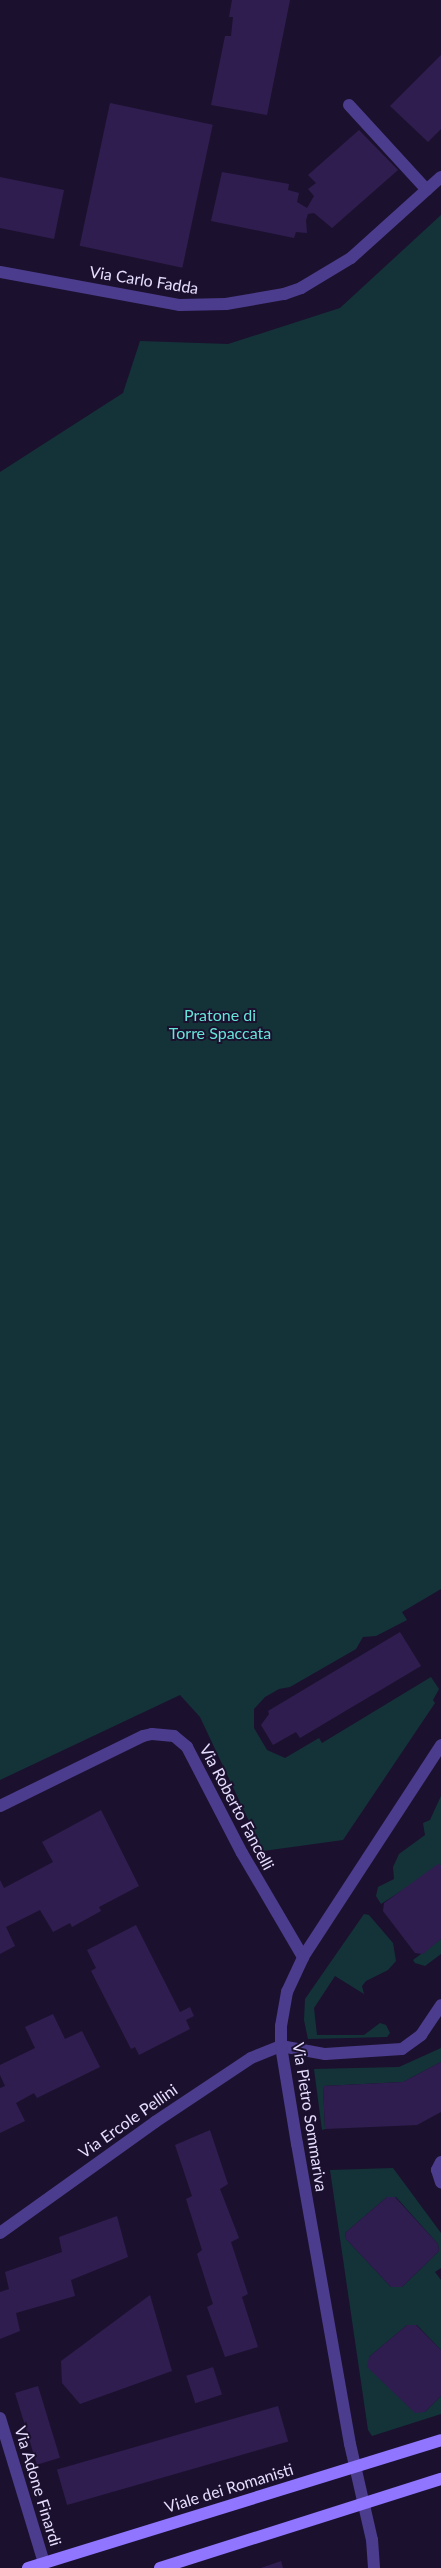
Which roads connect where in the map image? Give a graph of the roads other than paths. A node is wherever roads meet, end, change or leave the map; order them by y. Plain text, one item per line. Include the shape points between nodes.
1 (349, 104) dead end
2 (441, 177) edge
3 (428, 190) junction
4 (0, 272) edge
5 (441, 1745) edge
6 (0, 1806) edge
7 (303, 1957) junction
8 (441, 2005) edge
9 (281, 2046) junction
10 (441, 2162) edge
11 (441, 2182) edge
12 (0, 2233) edge
13 (0, 2418) edge
14 (441, 2440) edge
15 (355, 2467) junction
16 (441, 2479) edge
17 (365, 2504) junction
18 (44, 2563) junction
19 (28, 2568) edge
20 (160, 2568) edge
21 (374, 2568) edge

1 - 3 street
2 - 3 street, Via Carlo Fadda
3 - 4 street, Via Carlo Fadda via 351,258 323,276 284,294 242,302 180,305
5 - 7 street, Via Pietro Sommariva
6 - 7 street, Via Roberto Fancelli via 143,1736 174,1736 186,1747 242,1853
7 - 9 street, Via Pietro Sommariva via 283,2007
8 - 9 street via 417,2039 398,2050 325,2054
9 - 12 street, Via Ercole Pellini via 251,2058 217,2079
9 - 15 street, Via Pietro Sommariva
10 - 11 street via 437,2170
13 - 18 street, Via Adone Finardi
14 - 15 street, Viale dei Romanisti
15 - 17 street, Via Pietro Sommariva
15 - 18 street, Viale dei Romanisti
16 - 17 street
17 - 20 street
17 - 21 street, Via Pietro Sommariva
18 - 19 street, Viale dei Romanisti

